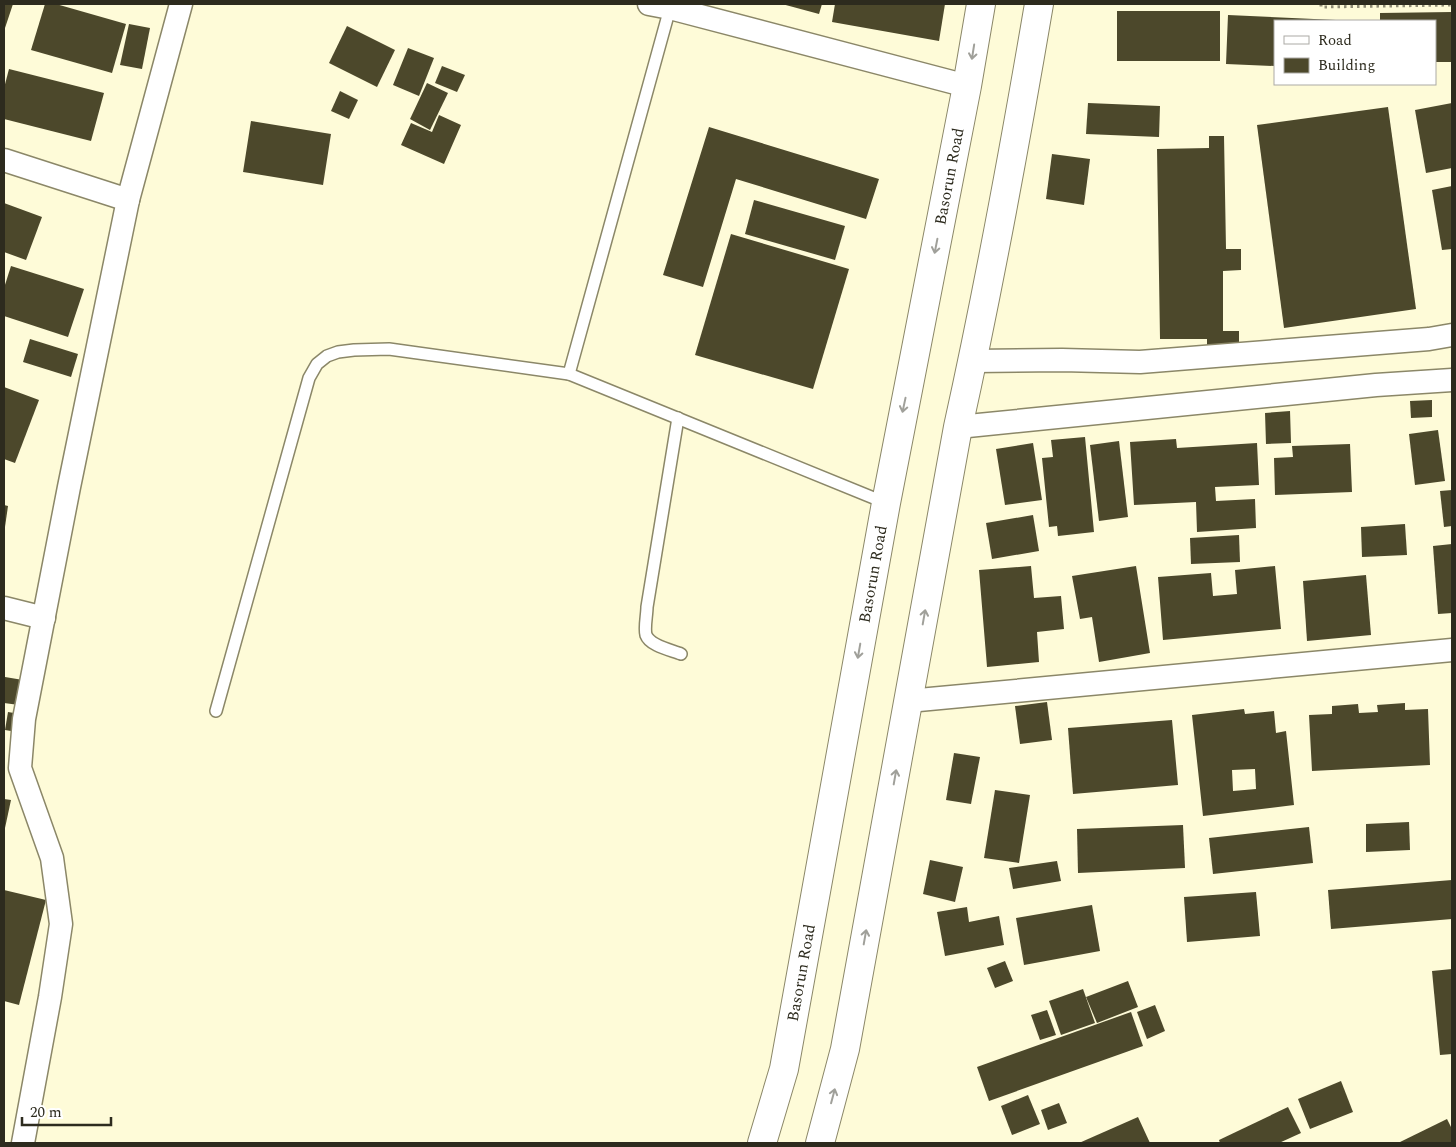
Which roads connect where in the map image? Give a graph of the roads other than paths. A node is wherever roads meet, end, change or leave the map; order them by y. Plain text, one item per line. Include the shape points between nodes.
1 (180, 4) edge
2 (981, 4) edge
3 (1039, 4) edge
4 (663, 5) edge
5 (967, 86) junction
6 (4, 160) edge
7 (128, 200) junction
8 (1452, 336) edge
9 (973, 361) junction
10 (570, 374) junction
11 (1452, 380) edge
12 (678, 418) junction
13 (958, 427) junction
14 (886, 502) junction
15 (4, 608) edge
16 (44, 618) junction
17 (1452, 650) edge
18 (681, 654) dead end
19 (908, 701) junction
20 (216, 711) dead end
21 (23, 1143) edge
22 (762, 1143) edge
23 (820, 1143) edge

1 - 7 street
2 -> 5 main road, Basorun Road
3 - 9 main road
4 - 5 street
4 - 10 lane
5 -> 14 main road, Basorun Road
6 - 7 street
7 - 16 street
8 - 9 street via 1140,362
9 - 13 main road
10 - 12 lane
10 - 20 lane via 389,349 338,352 317,364 309,378
11 - 13 street
12 - 14 lane
12 - 18 lane via 647,607 646,634 654,644
19 -> 13 main road
14 -> 22 main road, Basorun Road via 784,1069
15 - 16 street
16 - 21 street via 24,719 20,768 52,858 61,924
17 - 19 street
23 -> 19 main road via 845,1049

